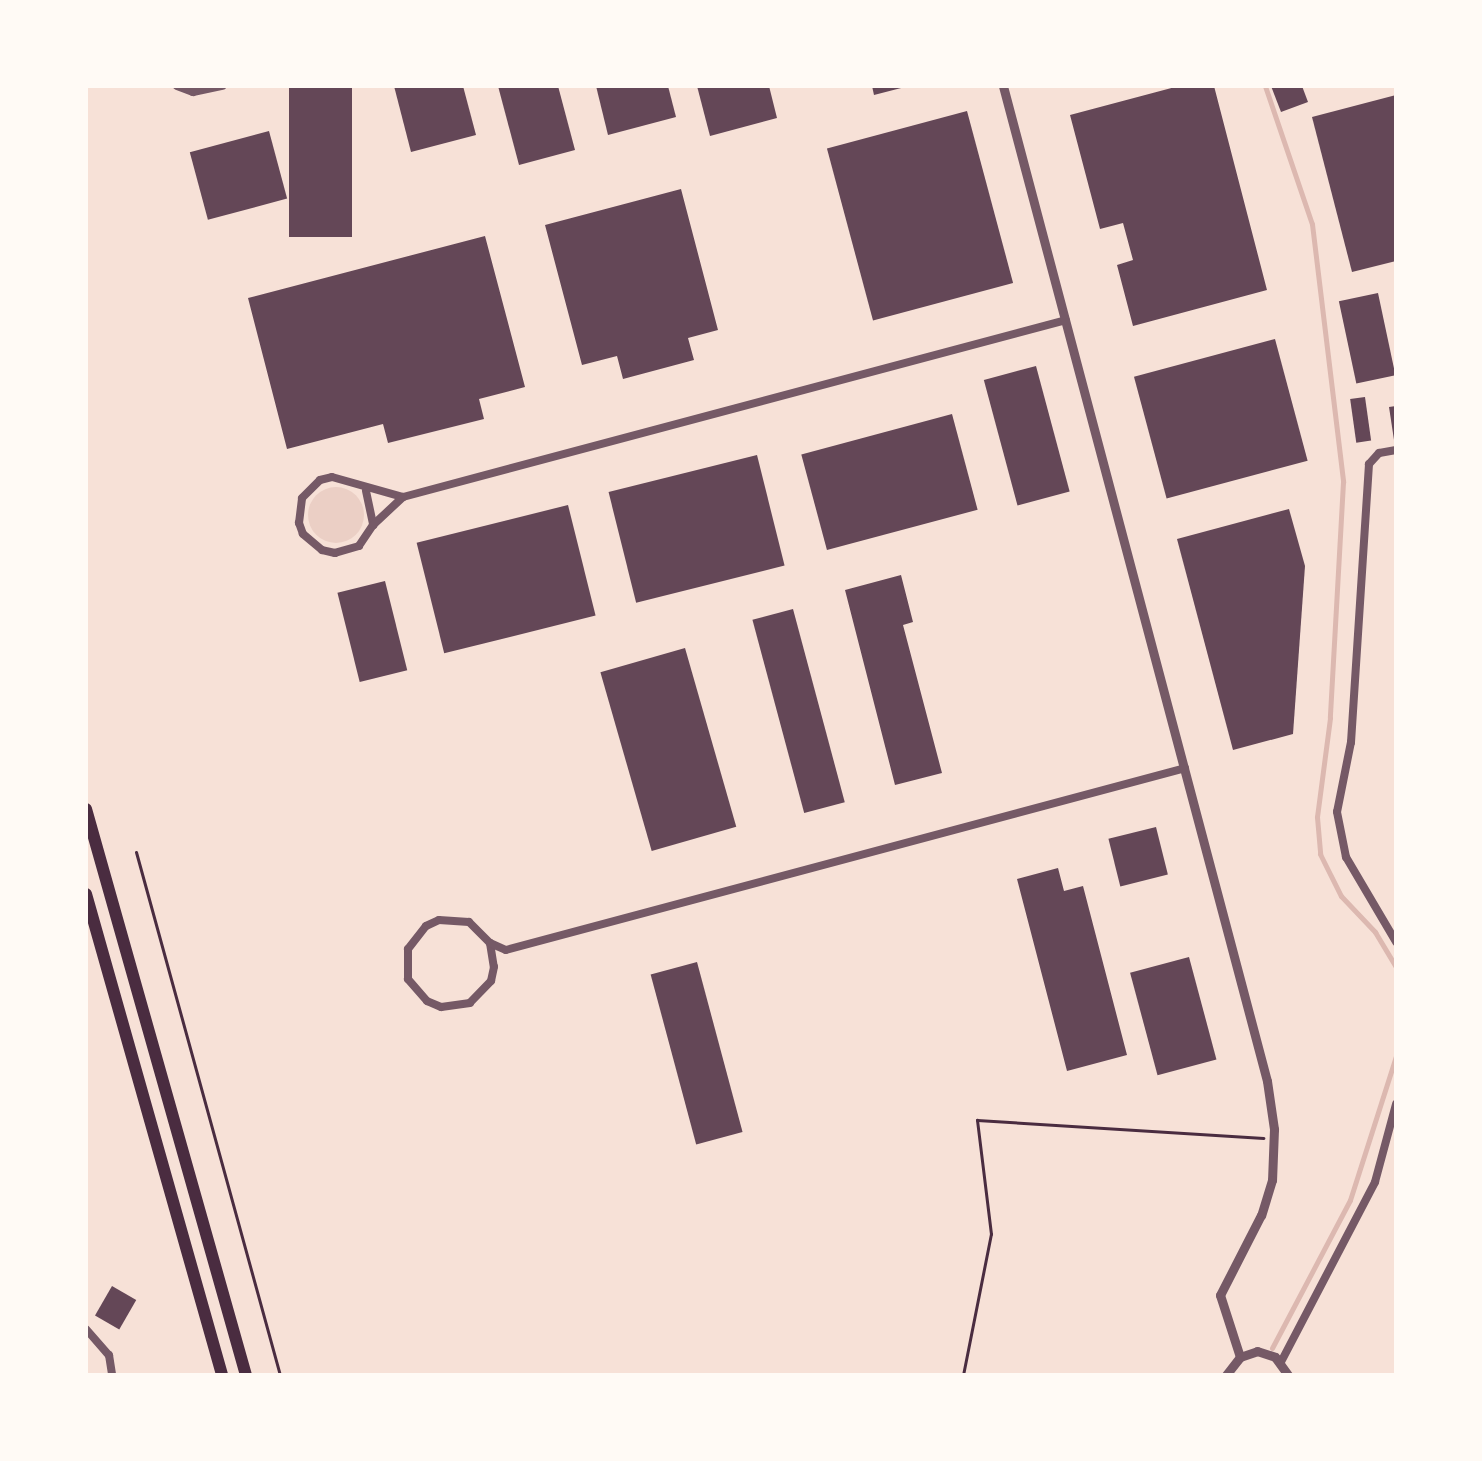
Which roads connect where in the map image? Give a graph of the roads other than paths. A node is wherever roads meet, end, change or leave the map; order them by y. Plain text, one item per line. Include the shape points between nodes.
1 (177, 86) edge
2 (222, 86) edge
3 (1003, 86) edge
4 (1066, 320) junction
5 (1396, 450) edge
6 (366, 491) junction
7 (403, 497) junction
8 (373, 525) junction
9 (1185, 768) junction
10 (86, 809) edge
11 (86, 894) edge
12 (1396, 942) edge
13 (490, 943) junction
14 (506, 950) junction
15 (494, 967) junction
16 (1396, 1104) edge
17 (86, 1329) edge
18 (1244, 1355) junction
19 (1278, 1359) junction
20 (112, 1375) edge
21 (222, 1375) edge
22 (246, 1375) edge
23 (1226, 1375) edge
24 (1288, 1375) edge

1 - 2 street via 193,92
3 - 4 street
4 - 7 street
4 - 9 street
5 - 12 street via 1379,453 1369,464 1351,742 1337,812 1346,857
6 - 7 street
6 - 8 street
6 - 8 street via 345,478 320,480 302,498 299,523 312,544 335,553 359,546
7 - 8 street
9 - 14 street
9 - 18 street via 1257,1036 1275,1139 1267,1199 1220,1295
10 - 22 highway
11 - 21 highway
13 - 14 street
13 - 15 street
13 - 15 street via 469,922 439,920 415,936 405,964 416,992 441,1007 456,1007 482,994
14 - 15 street
16 - 19 street via 1375,1182
17 - 20 street via 109,1355
18 - 19 street
18 - 23 street
19 - 24 street

